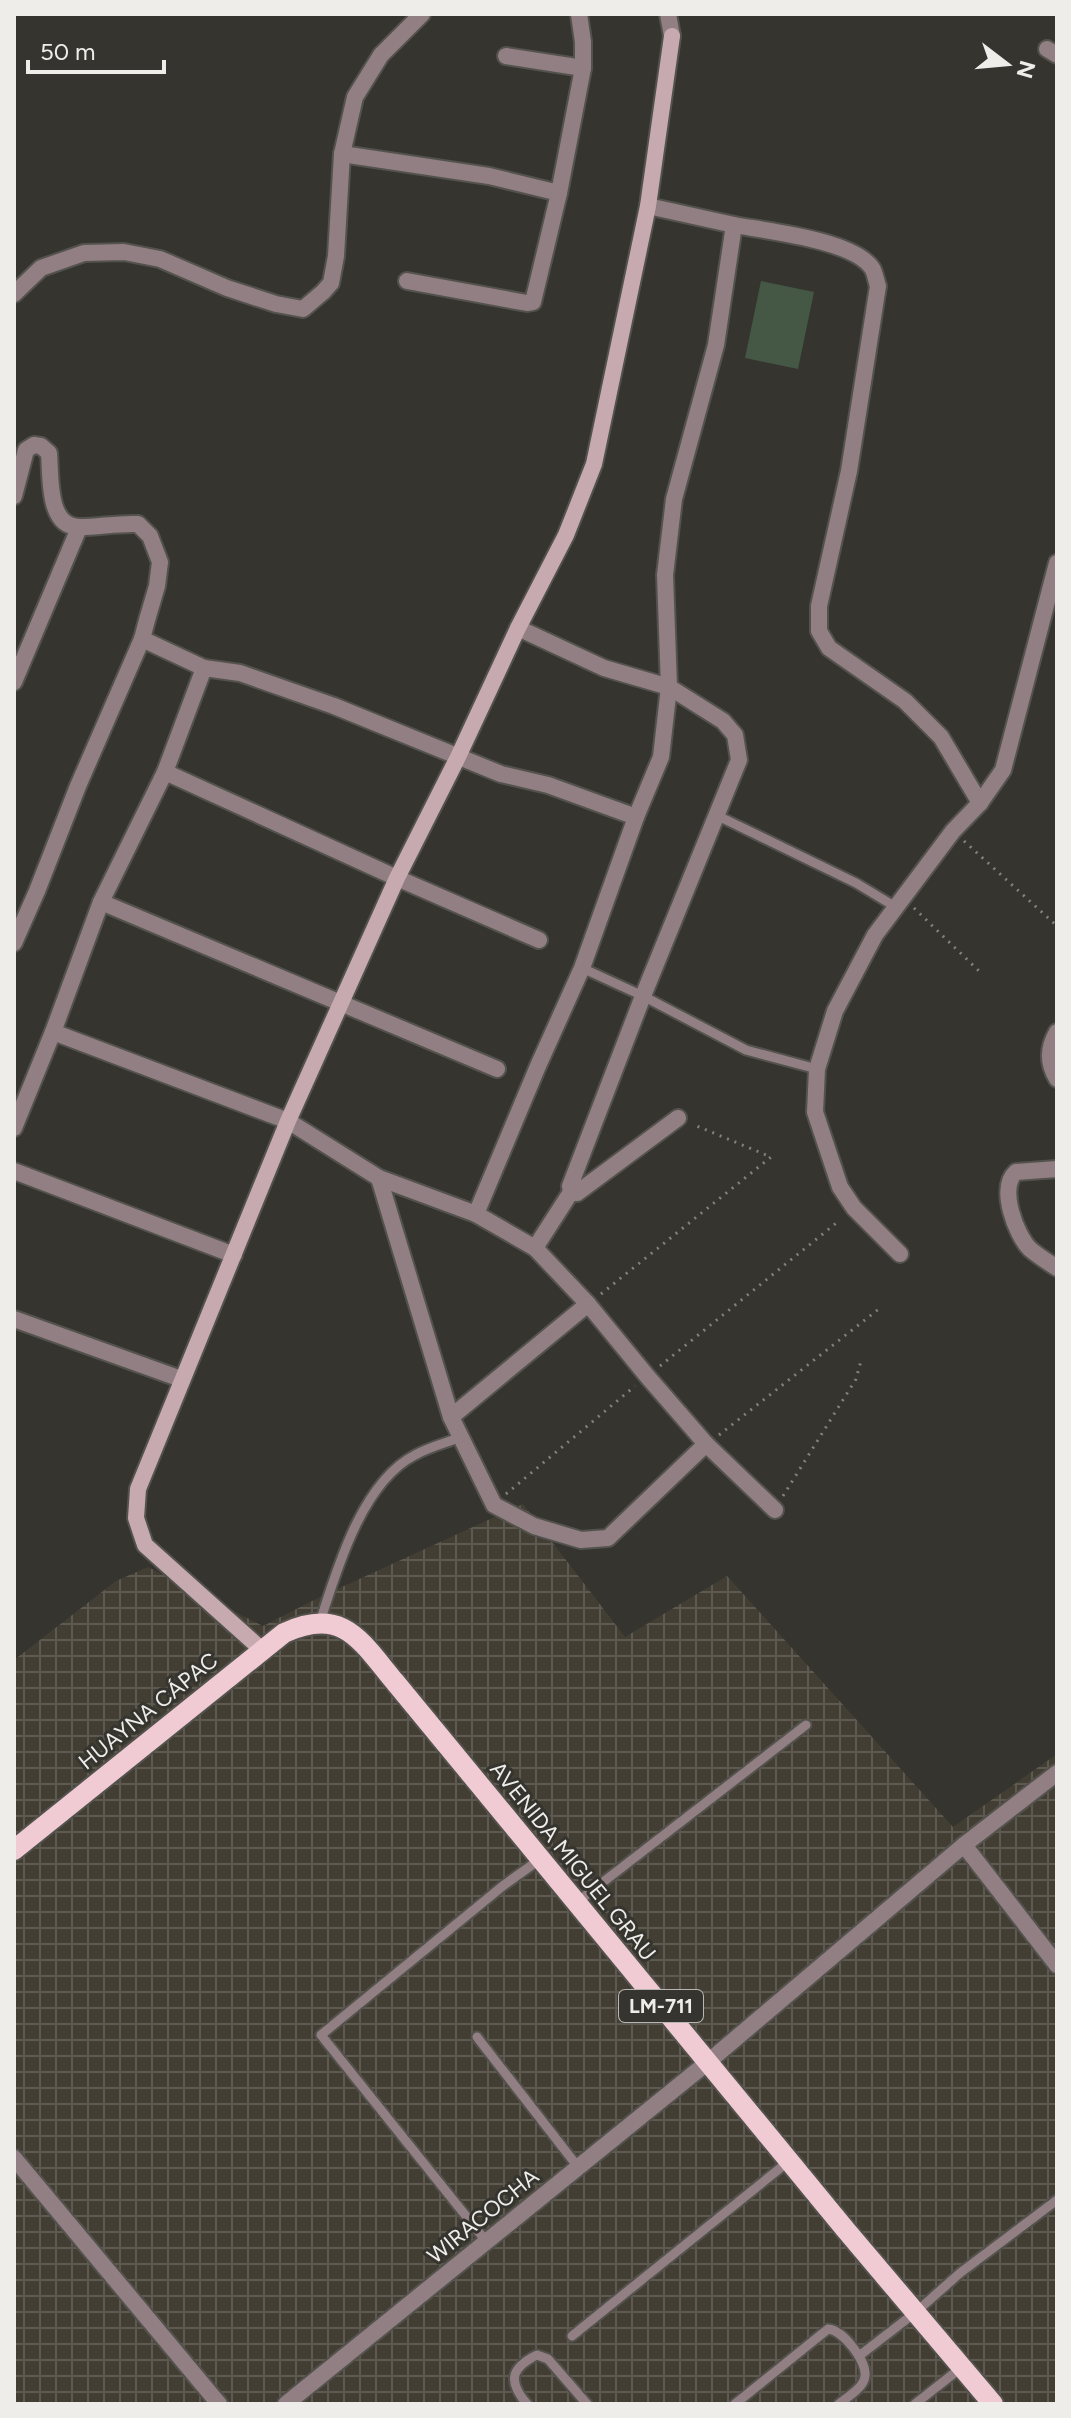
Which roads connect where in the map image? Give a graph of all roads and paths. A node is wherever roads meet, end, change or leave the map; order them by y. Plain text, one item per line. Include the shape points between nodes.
1 (422, 14) edge
2 (579, 14) edge
3 (668, 14) edge
4 (506, 56) dead end
5 (583, 68) junction
6 (342, 154) junction
7 (559, 193) junction
8 (648, 206) junction
9 (734, 225) junction
10 (407, 281) dead end
11 (14, 294) edge
12 (14, 496) edge
13 (79, 528) junction
14 (1057, 563) edge
15 (518, 628) junction
16 (142, 639) junction
17 (204, 668) junction
18 (14, 682) edge
19 (669, 687) junction
20 (458, 757) junction
21 (165, 772) junction
22 (980, 803) junction
23 (715, 815) junction
24 (636, 817) junction
25 (953, 831) junction
26 (397, 878) junction
27 (101, 902) junction
28 (899, 902) junction
29 (1057, 926) edge
30 (539, 940) dead end
31 (14, 943) edge
32 (582, 968) junction
33 (979, 971) dead end
34 (643, 996) junction
35 (340, 1003) junction
36 (53, 1032) junction
37 (1054, 1041) edge
38 (497, 1069) dead end
39 (817, 1069) junction
40 (1057, 1079) edge
41 (678, 1118) joint
42 (288, 1121) junction
43 (14, 1128) edge
44 (1057, 1169) edge
45 (14, 1171) edge
46 (379, 1178) junction
47 (571, 1192) junction
48 (854, 1208) junction
49 (476, 1214) junction
50 (535, 1248) junction
51 (900, 1254) dead end
52 (234, 1255) junction
53 (1057, 1268) edge
54 (588, 1304) junction
55 (880, 1308) dead end
56 (14, 1319) edge
57 (861, 1361) dead end
58 (647, 1376) junction
59 (181, 1379) junction
60 (451, 1417) junction
61 (461, 1437) junction
62 (706, 1444) junction
63 (494, 1505) junction
64 (775, 1510) joint
65 (320, 1622) junction
66 (262, 1650) junction
67 (806, 1725) dead end
68 (1057, 1773) edge
69 (964, 1845) junction
70 (14, 1850) edge
71 (539, 1860) junction
72 (576, 1903) junction
73 (1057, 1965) edge
74 (477, 2037) dead end
75 (708, 2062) junction
76 (14, 2158) edge
77 (789, 2161) junction
78 (578, 2167) junction
79 (1057, 2200) edge
80 (486, 2241) junction
81 (916, 2312) junction
82 (572, 2336) dead end
83 (859, 2356) junction
84 (962, 2367) junction
85 (219, 2404) edge
86 (286, 2404) edge
87 (527, 2404) edge
88 (587, 2404) edge
89 (735, 2404) edge
90 (839, 2404) edge
91 (915, 2404) edge
92 (993, 2404) edge

1 - 6 street via 381,55 355,97
2 - 5 street
3 - 8 street via 672,36
4 - 5 street
5 - 7 street
6 - 7 street via 489,176
6 - 11 street via 331,283 303,309 227,288 160,259 124,252 84,253 41,268
7 - 10 street via 531,303
8 - 9 street
8 - 15 street via 594,464 566,535
9 - 19 street via 716,345 674,499 665,575
9 - 22 street via 838,245 872,268 878,286 849,471 819,606 819,631 829,648 905,701 941,737
12 - 13 street via 26,450 41,446 49,453 58,517
13 - 16 street via 138,524 150,536 160,562
13 - 18 street
14 - 22 street via 1003,770
15 - 19 street via 604,668
15 - 20 street
16 - 17 street
16 - 31 street
17 - 20 street via 240,673
17 - 21 street
19 - 23 street via 723,721 735,735 739,760
19 - 24 street via 661,757
20 - 24 street
20 - 26 street
21 - 26 street
21 - 27 street
22 - 25 street
23 - 28 lane
23 - 34 street
24 - 32 street
25 - 28 street
25 - 29 path
26 - 30 street
26 - 35 street
27 - 35 street
27 - 36 street
28 - 33 path
28 - 39 street via 835,1011
32 - 34 lane
32 - 49 street
34 - 39 lane via 746,1050
34 - 47 street
35 - 38 street
35 - 42 street
36 - 42 street
36 - 43 street
37 - 40 street via 1051,1067
39 - 48 street via 815,1112 840,1187
41 - 47 street via 577,1193
41 - 54 path via 771,1157
42 - 46 street
42 - 52 street
44 - 53 street via 1011,1175 1009,1210 1028,1247
45 - 52 street
46 - 49 street
46 - 60 street
47 - 50 street
48 - 51 street
48 - 58 path
49 - 50 street
50 - 54 street
52 - 59 street
54 - 58 street
54 - 60 street
55 - 62 path
56 - 59 street
57 - 64 path via 856,1379
58 - 62 street
58 - 63 path
59 - 66 street via 138,1489 136,1518 145,1545
60 - 61 street
61 - 63 street
61 - 65 lane via 414,1455 387,1475 345,1547
62 - 63 street via 608,1538 581,1540 534,1526
62 - 64 street
65 - 66 main road, HUAYNA CÁPAC via 284,1633
65 - 71 main road, AVENIDA MIGUEL GRAU / LM-711 via 349,1632 371,1653
66 - 70 main road, HUAYNA CÁPAC
67 - 72 lane
68 - 69 street, WIRACOCHA
69 - 73 street
69 - 75 street, WIRACOCHA
71 - 72 main road, AVENIDA MIGUEL GRAU / LM-711
71 - 80 lane via 321,2035
72 - 75 main road, AVENIDA MIGUEL GRAU / LM-711
74 - 78 lane
75 - 77 main road, AVENIDA MIGUEL GRAU / LM-711
75 - 78 street, WIRACOCHA
76 - 85 street
77 - 81 main road, AVENIDA MIGUEL GRAU / LM-711
77 - 82 lane
78 - 80 street, WIRACOCHA
79 - 81 lane
80 - 86 street, WIRACOCHA
81 - 83 lane
81 - 84 main road, AVENIDA MIGUEL GRAU / LM-711
83 - 89 lane via 838,2331 828,2329
83 - 90 lane via 865,2379
84 - 91 lane
84 - 92 main road, AVENIDA MIGUEL GRAU / LM-711
87 - 88 lane via 515,2390 514,2376 522,2363 537,2355 548,2359

